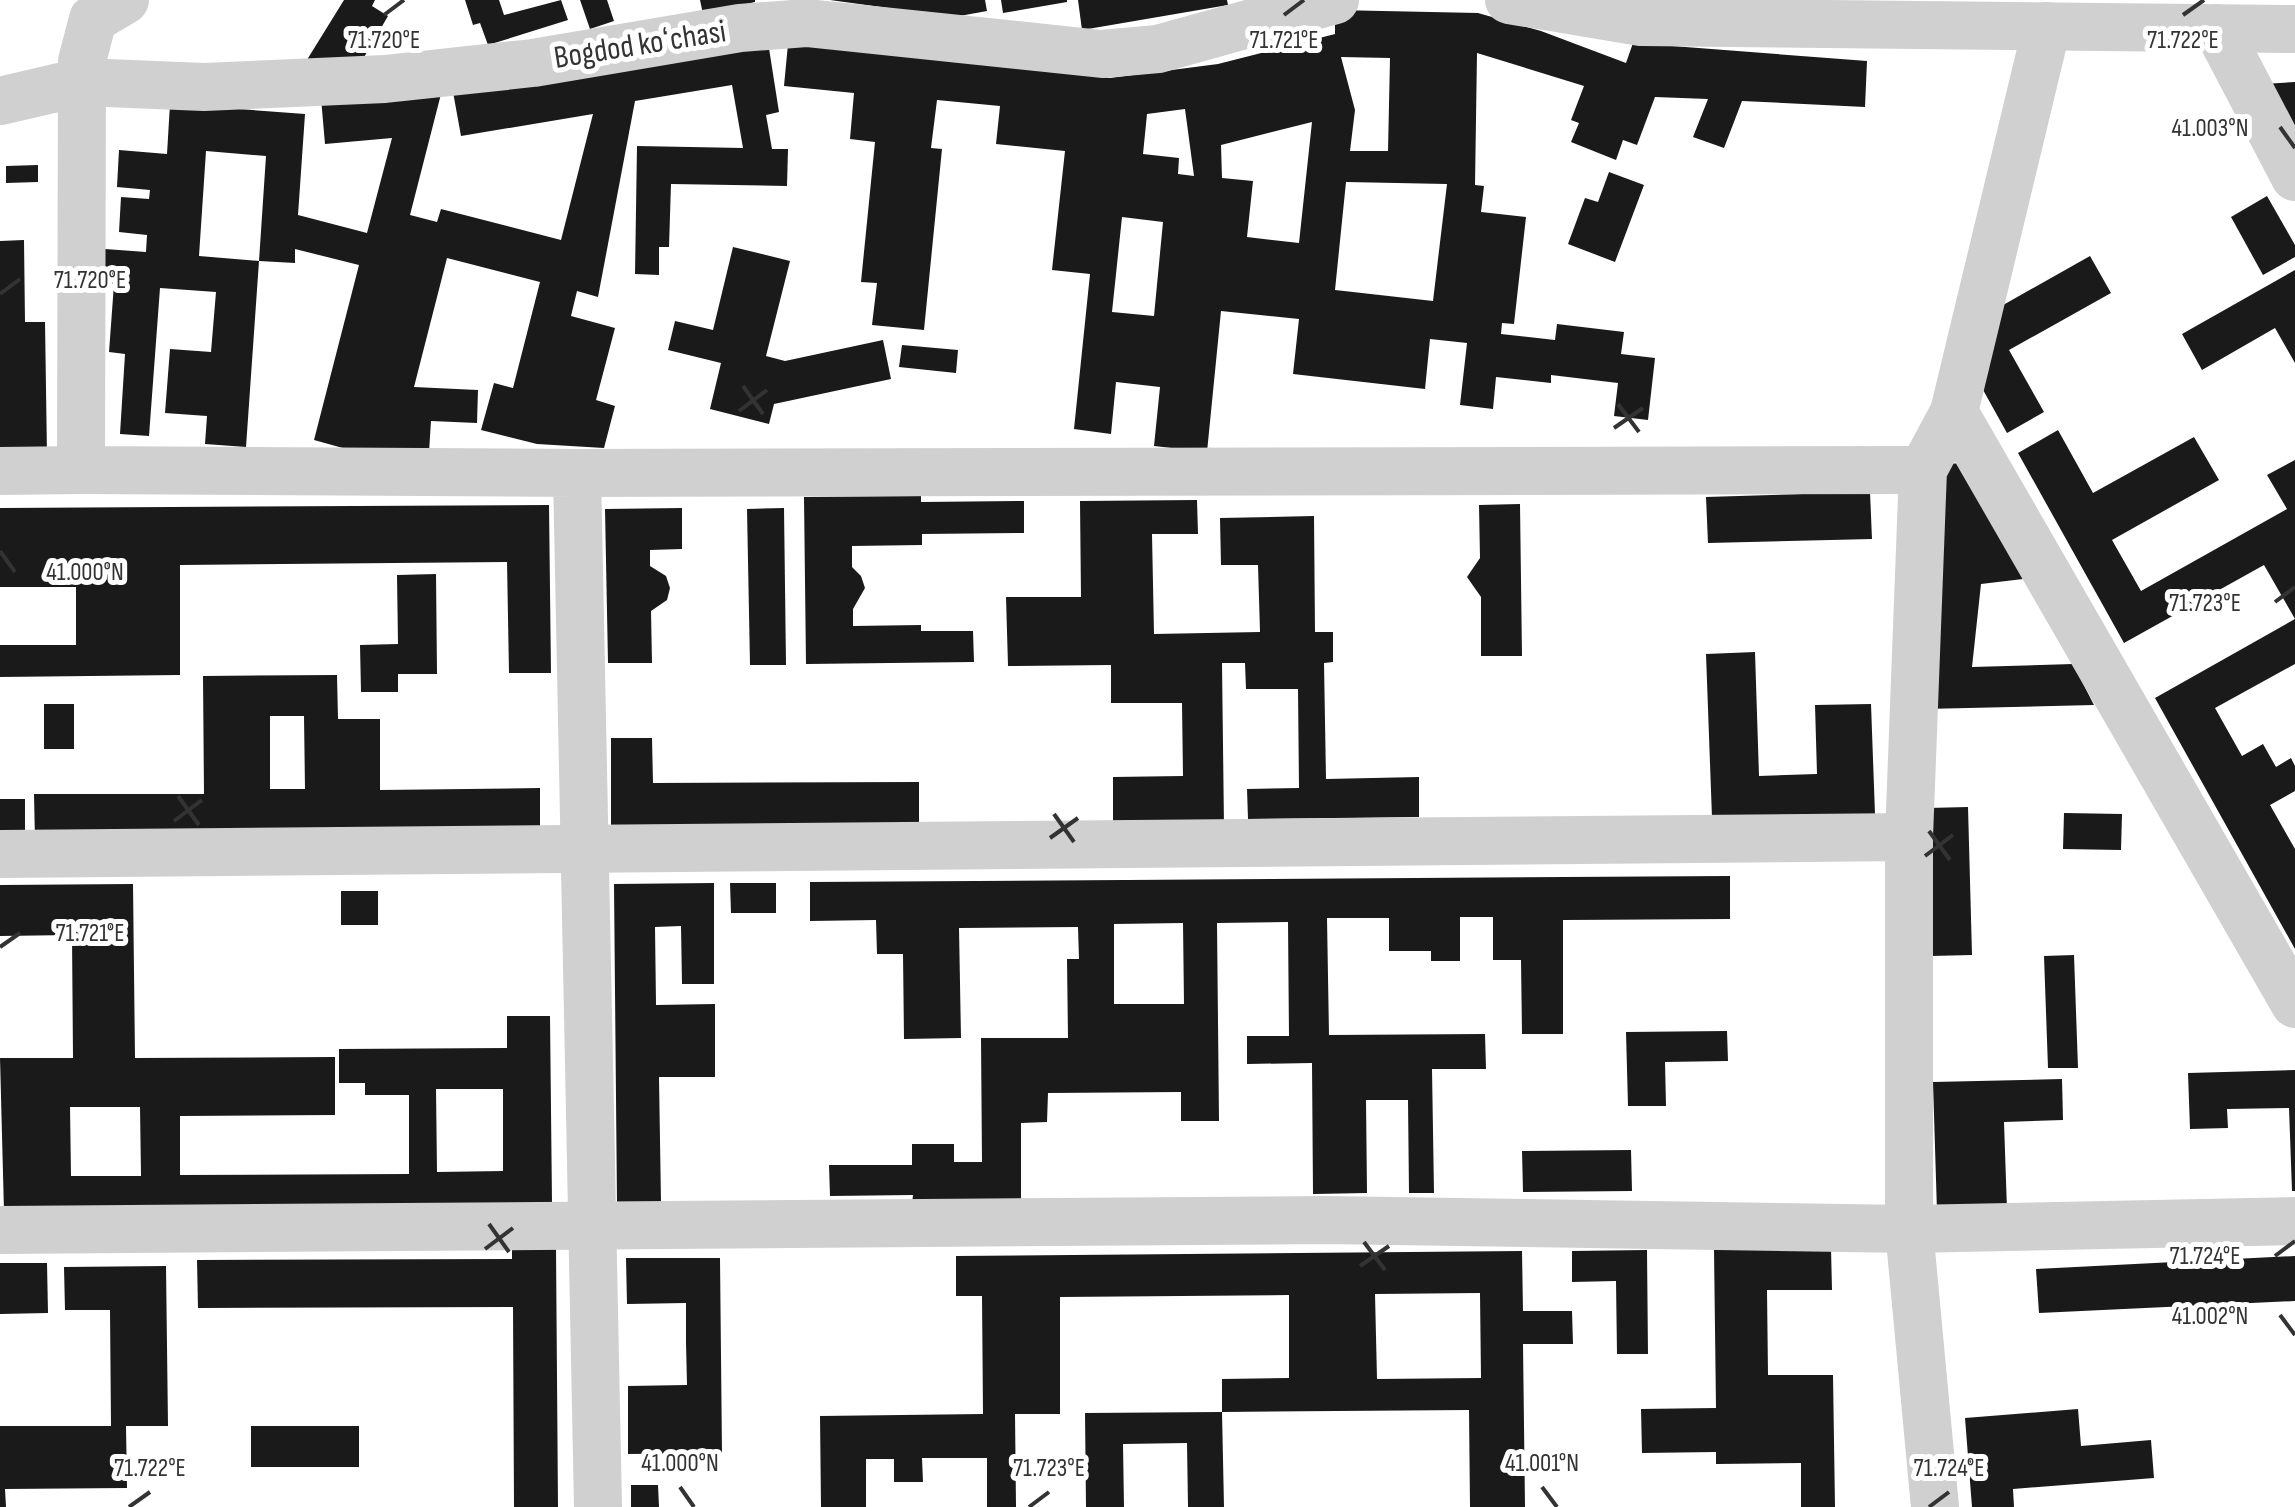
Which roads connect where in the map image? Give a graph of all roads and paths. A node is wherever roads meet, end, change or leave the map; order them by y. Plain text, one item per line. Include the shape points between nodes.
1 (125, 0) edge
2 (1334, 0) edge
3 (1509, 0) edge
4 (1760, 11) edge
5 (2145, 14) edge
6 (2047, 26) junction
7 (2216, 28) junction
8 (2295, 29) edge
9 (82, 82) junction
10 (0, 101) edge
11 (2295, 177) edge
12 (1954, 412) junction
13 (80, 470) junction
14 (1923, 470) junction
15 (0, 471) edge
16 (577, 473) junction
17 (1909, 838) junction
18 (585, 852) junction
19 (0, 854) edge
20 (2295, 1004) edge
21 (2295, 1220) edge
22 (593, 1222) junction
23 (0, 1230) edge
24 (1909, 1230) junction
25 (598, 1507) edge
26 (1935, 1507) edge

1 - 9 street via 93,20 86,33
2 - 9 street, Bogdod koʻchasi via 1158,49 1102,54 806,23 385,79 204,88
3 - 4 street via 1641,22
4 - 6 street
5 - 6 street
5 - 7 street
6 - 12 street
7 - 8 street
7 - 11 street
9 - 10 street, Bogdod koʻchasi
9 - 13 street
12 - 14 street
12 - 20 street
13 - 15 street
13 - 16 street
14 - 16 street
14 - 17 street
16 - 18 street
17 - 18 street
17 - 24 street
18 - 19 street
18 - 22 street
21 - 24 street
22 - 23 street
22 - 24 street via 1326,1220
22 - 25 street
24 - 26 street

